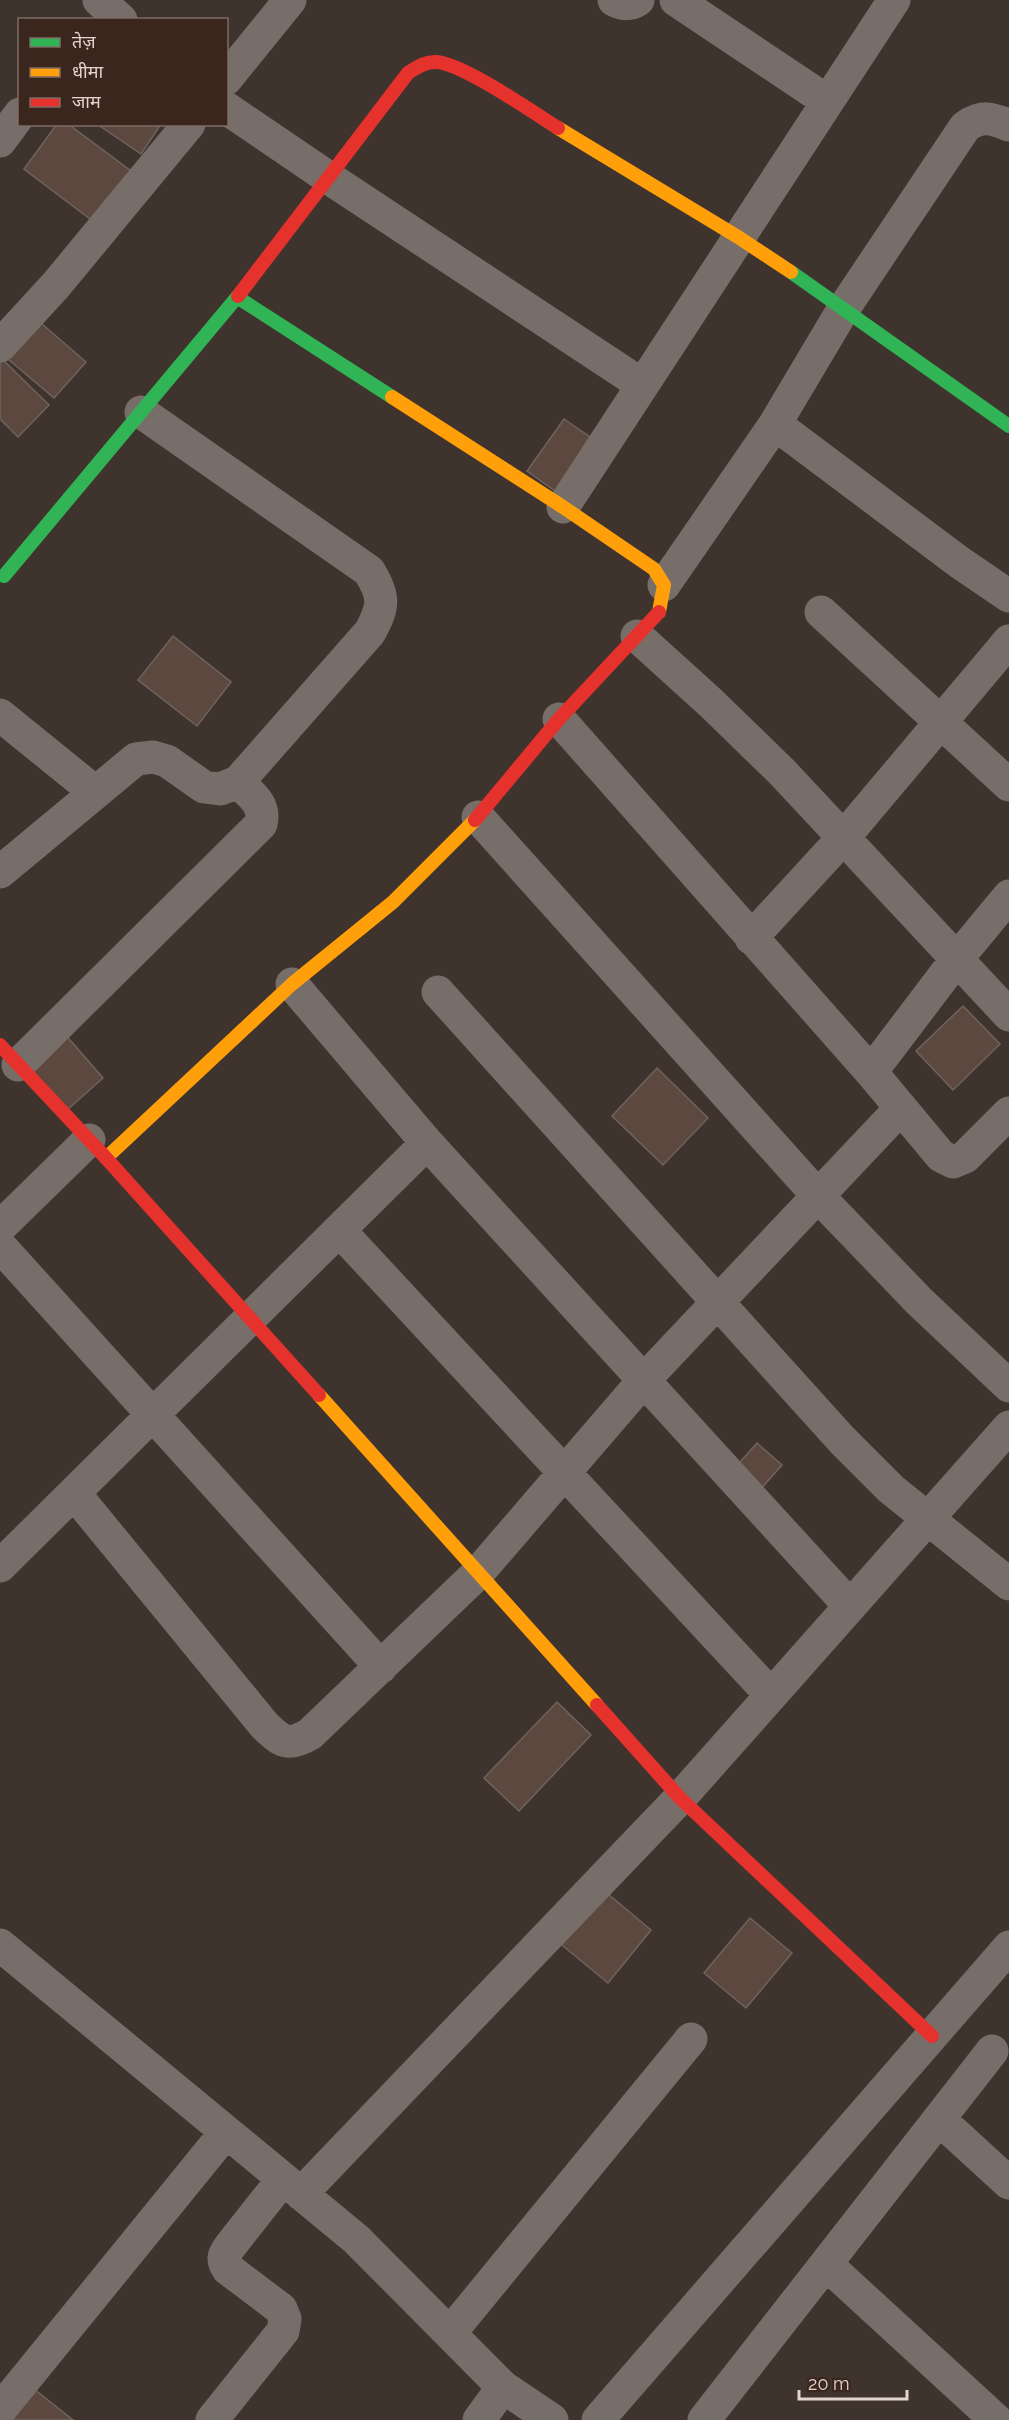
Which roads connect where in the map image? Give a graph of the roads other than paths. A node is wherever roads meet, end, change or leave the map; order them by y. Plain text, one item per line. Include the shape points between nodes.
1 (290, 0) edge
2 (614, 0) edge
3 (638, 0) edge
4 (676, 0) edge
5 (894, 0) edge
6 (228, 77) edge
7 (827, 101) junction
8 (228, 109) edge
9 (18, 117) edge
10 (1009, 125) edge
11 (187, 126) edge
12 (0, 141) edge
13 (329, 178) junction
14 (738, 237) junction
15 (237, 297) junction
16 (844, 308) junction
17 (0, 346) edge
18 (641, 384) junction
19 (141, 412) junction
20 (775, 424) junction
21 (1009, 426) edge
22 (563, 507) junction
23 (4, 576) dead end
24 (664, 585) junction
25 (1009, 596) edge
26 (822, 612) dead end
27 (636, 636) junction
28 (1009, 641) edge
29 (0, 715) edge
30 (559, 719) junction
31 (942, 723) junction
32 (238, 782) junction
33 (1009, 785) edge
34 (95, 792) junction
35 (478, 817) junction
36 (844, 837) junction
37 (1, 868) edge
38 (1009, 896) edge
39 (751, 938) junction
40 (956, 960) junction
41 (292, 984) junction
42 (438, 992) dead end
43 (1009, 1015) edge
44 (9, 1055) edge
45 (871, 1072) junction
46 (901, 1108) junction
47 (1009, 1113) edge
48 (427, 1143) junction
49 (97, 1149) junction
50 (819, 1197) junction
51 (0, 1227) edge
52 (339, 1230) junction
53 (0, 1246) edge
54 (718, 1303) junction
55 (249, 1318) junction
56 (644, 1380) junction
57 (1009, 1386) edge
58 (153, 1414) junction
59 (1009, 1427) edge
60 (564, 1474) junction
61 (74, 1493) junction
62 (928, 1518) junction
63 (0, 1566) edge
64 (478, 1573) junction
65 (1009, 1584) edge
66 (850, 1606) junction
67 (381, 1666) junction
68 (771, 1695) junction
69 (680, 1798) junction
70 (0, 1945) edge
71 (1009, 1947) edge
72 (932, 2036) junction
73 (691, 2039) dead end
74 (992, 2051) dead end
75 (939, 2119) junction
76 (226, 2132) junction
77 (1009, 2183) edge
78 (292, 2186) junction
79 (826, 2264) junction
80 (450, 2332) junction
81 (503, 2387) junction
82 (0, 2410) edge
83 (212, 2420) edge
84 (479, 2420) edge
85 (552, 2420) edge
86 (598, 2420) edge
87 (704, 2420) edge
88 (996, 2420) edge

1 - 6 street
2 - 3 street via 632,4
4 - 7 street
5 - 7 street
7 - 14 street
8 - 13 street
9 - 12 street
10 - 16 street via 977,118 965,127
11 - 17 street via 56,285
13 - 14 street via 408,73 423,62 442,61
13 - 15 street
13 - 18 street
14 - 16 street
14 - 18 street
15 - 19 street
15 - 22 street
16 - 20 street
16 - 21 street
18 - 22 street
19 - 23 street
19 - 32 street via 369,571 380,590 380,613 370,632
20 - 24 street
20 - 25 street
22 - 24 street via 654,568
24 - 27 street via 659,612
26 - 31 street
27 - 30 street
27 - 36 street via 766,757
28 - 31 street
29 - 34 street
30 - 35 street
30 - 39 street
31 - 33 street
31 - 36 street
32 - 34 street via 220,789 204,787 167,761 153,757 136,759
32 - 44 street via 261,805 261,824
34 - 37 street
35 - 41 street via 393,902
35 - 50 street
36 - 39 street
36 - 40 street
38 - 40 street
39 - 45 street
40 - 43 street
40 - 45 street
41 - 48 street
41 - 49 street
42 - 54 street
44 - 49 street
45 - 46 street
46 - 47 street via 941,1156 953,1162 965,1157
46 - 50 street
48 - 52 street
48 - 56 street
49 - 51 street
49 - 55 street
50 - 54 street
50 - 57 street
52 - 55 street
52 - 60 street
53 - 58 street
54 - 56 street
54 - 62 street via 842,1440 891,1489
55 - 58 street
55 - 64 street
56 - 60 street
56 - 66 street
58 - 61 street
58 - 67 street
59 - 62 street
60 - 64 street
60 - 68 street
61 - 63 street
61 - 67 street via 279,1739 291,1743 310,1734
62 - 65 street
62 - 66 street
64 - 67 street
64 - 69 street
66 - 68 street
68 - 69 street
69 - 72 street
69 - 78 street
70 - 76 street
71 - 72 street
72 - 86 street
73 - 80 street
74 - 75 street
75 - 77 street
75 - 79 street
76 - 78 street
76 - 82 street
78 - 80 street via 356,2239
78 - 83 street via 224,2254 228,2269 281,2309 285,2319 283,2331
79 - 87 street
79 - 88 street
80 - 81 street
81 - 84 street
81 - 85 street

